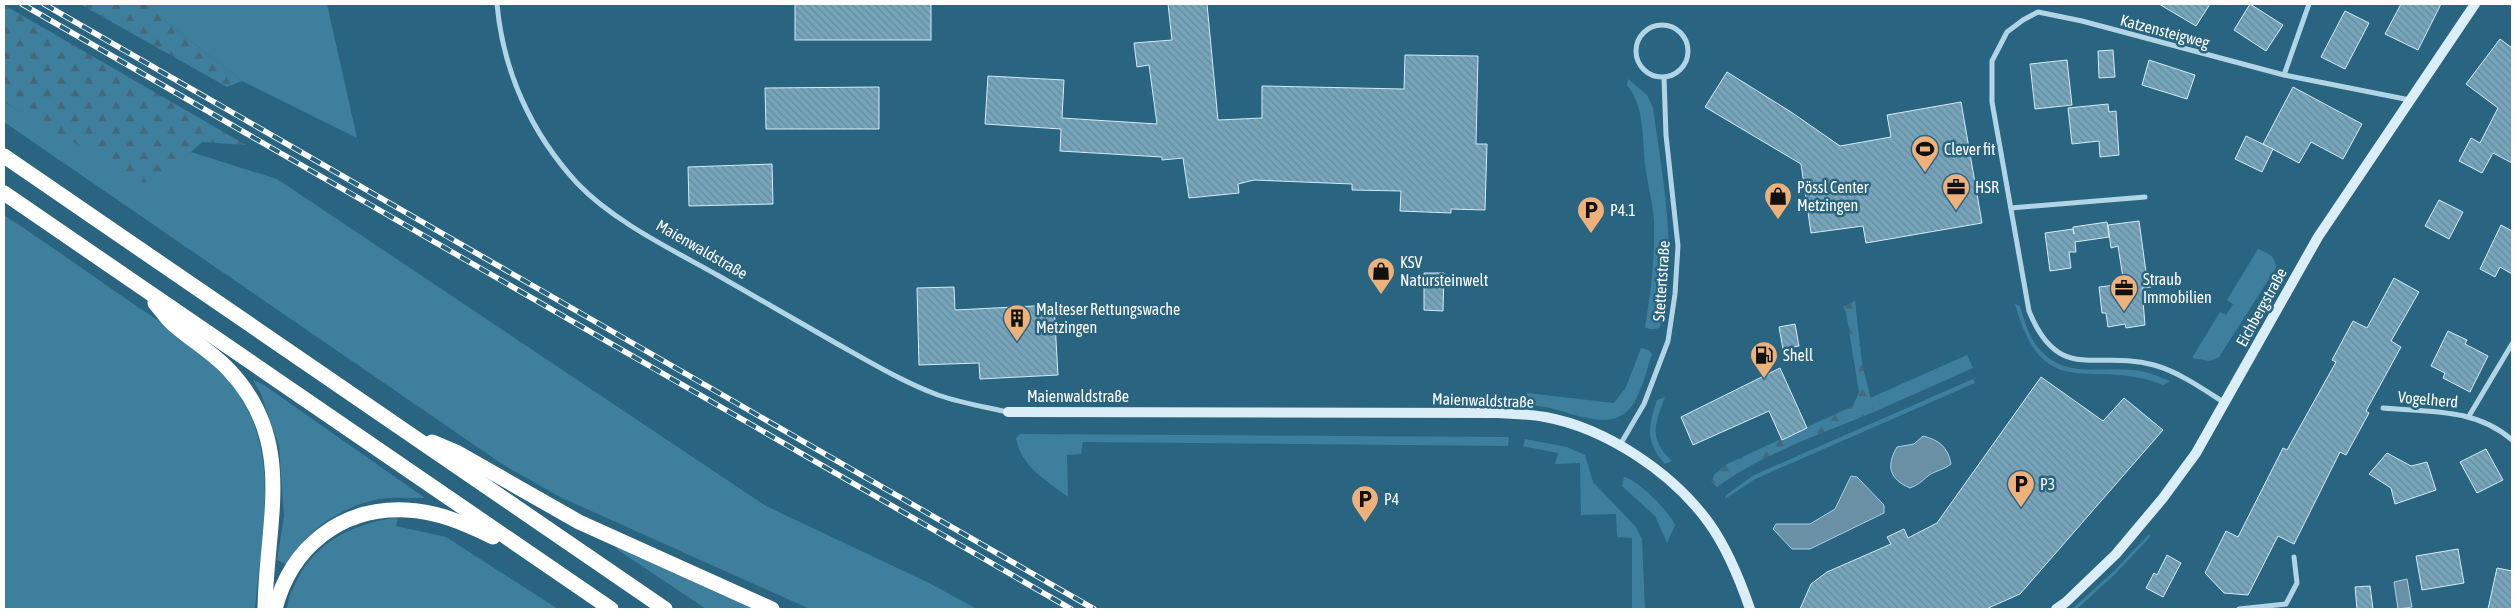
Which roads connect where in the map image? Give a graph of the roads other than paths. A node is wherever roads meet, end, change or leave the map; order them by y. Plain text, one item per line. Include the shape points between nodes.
1 (498, 4) edge
2 (2309, 4) edge
3 (2475, 4) edge
4 (2284, 75) junction
5 (1664, 78) junction
6 (2411, 100) junction
7 (4, 156) edge
8 (4, 193) edge
9 (2145, 197) dead end
10 (2011, 208) junction
11 (141, 287) junction
12 (2512, 344) edge
13 (2225, 403) junction
14 (2384, 408) dead end
15 (1008, 412) joint
16 (2469, 416) junction
17 (409, 434) junction
18 (2512, 440) edge
19 (1620, 445) junction
20 (532, 553) junction
21 (2294, 557) dead end
22 (265, 609) edge
23 (275, 609) edge
24 (611, 609) edge
25 (665, 609) edge
26 (772, 609) edge
27 (1750, 609) edge
28 (2056, 609) edge
29 (2239, 609) edge

1 - 15 street, Maienwaldstraße via 500,35 515,87 533,122 553,154 578,184 608,210 901,380 966,403
2 - 4 street
3 - 6 street, Eichbergstraße
4 - 6 street, Katzensteigweg
4 - 10 street, Katzensteigweg via 2038,12 2007,32 1992,62 1992,102
5 - 5 street via 1682,69 1688,49 1678,30 1659,25 1641,34 1635,54 1644,72
5 - 19 street, Stettertstraße via 1666,135 1678,246 1675,294 1668,341 1644,404
6 - 13 street, Eichbergstraße via 2306,256
7 - 17 highway
8 - 11 highway
9 - 10 street
10 - 13 street, Katzensteigweg via 2029,311 2043,339 2052,348 2065,357 2080,361 2153,364
11 - 20 highway
11 - 22 highway via 173,324 230,371 260,412 271,452 273,478
12 - 16 street, Vogelherd
13 - 28 street, Eichbergstraße via 2196,453 2163,498 2116,554
14 - 16 street, Vogelherd
15 - 19 street, Maienwaldstraße via 1499,412 1545,417 1579,427
16 - 18 street, Vogelherd via 2499,428
17 - 25 highway
17 - 26 highway via 458,453 614,539
19 - 27 street, Maienwaldstraße via 1656,470 1709,523
20 - 23 highway via 439,515 406,510 363,514 332,527 297,560
20 - 24 highway
21 - 29 street via 2297,583 2286,604

